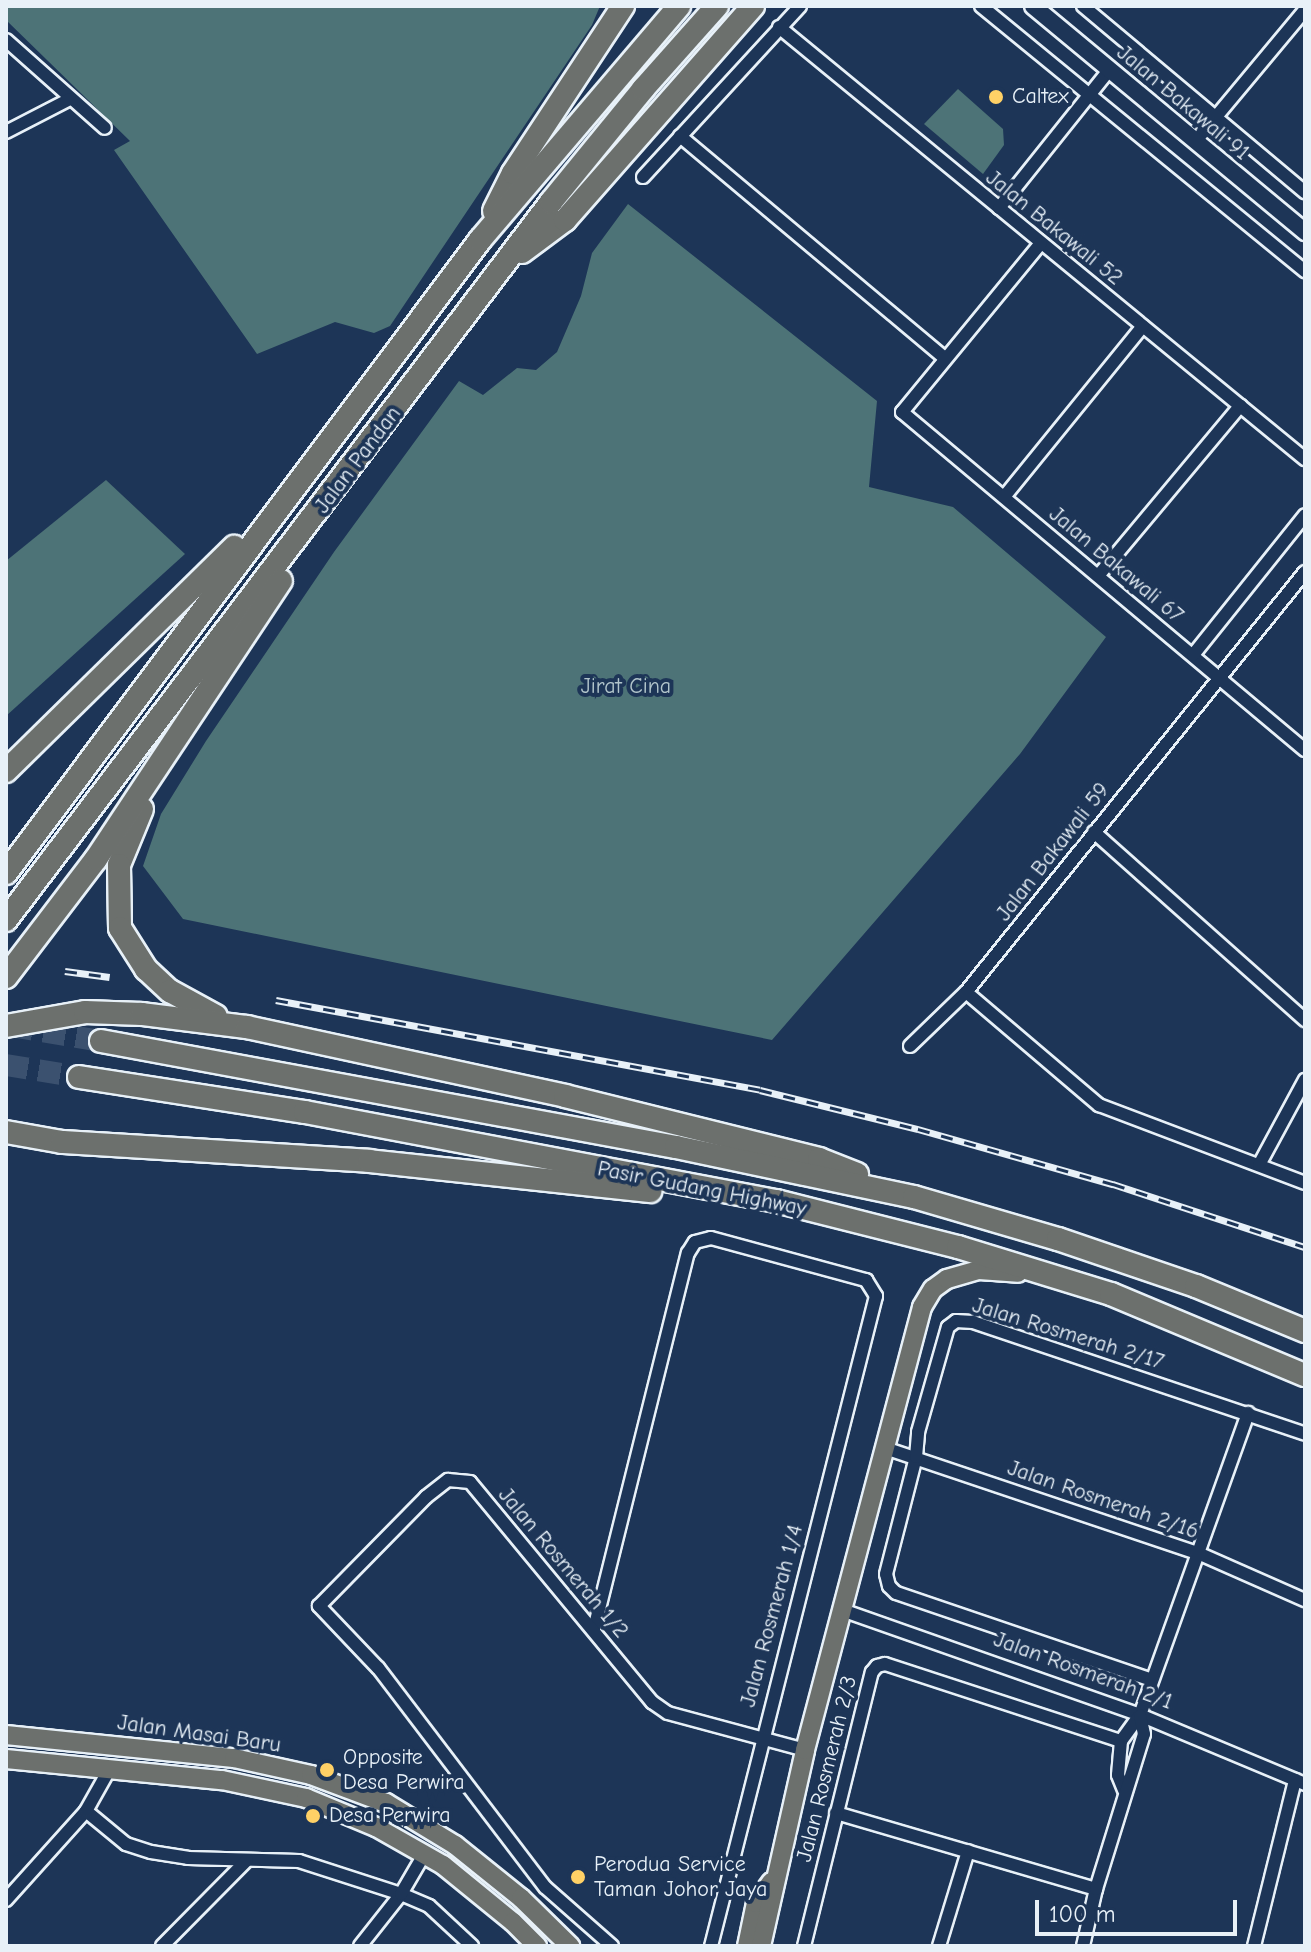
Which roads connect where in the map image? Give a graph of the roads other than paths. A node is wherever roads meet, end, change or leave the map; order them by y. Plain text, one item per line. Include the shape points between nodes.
1 (623, 6) edge
2 (679, 6) edge
3 (717, 6) edge
4 (753, 6) edge
5 (800, 6) edge
6 (981, 6) edge
7 (1033, 6) edge
8 (1083, 6) edge
9 (1305, 10) edge
10 (779, 27) junction
11 (6, 40) edge
12 (1110, 69) junction
13 (1090, 96) junction
14 (70, 99) junction
15 (1216, 119) junction
16 (105, 128) dead end
17 (6, 132) edge
18 (680, 136) junction
19 (1195, 142) junction
20 (643, 177) dead end
21 (1305, 192) edge
22 (999, 208) junction
23 (1305, 232) edge
24 (480, 240) junction
25 (1041, 243) junction
26 (503, 265) junction
27 (1305, 271) edge
28 (1143, 326) junction
29 (945, 358) junction
30 (1240, 406) junction
31 (1305, 459) edge
32 (357, 460) junction
33 (1004, 497) junction
34 (283, 498) junction
35 (1305, 515) edge
36 (1305, 572) edge
37 (1098, 576) junction
38 (1193, 655) junction
39 (1219, 676) junction
40 (1305, 750) edge
41 (162, 763) junction
42 (6, 771) edge
43 (1094, 832) junction
44 (6, 873) edge
45 (6, 920) edge
46 (6, 977) edge
47 (966, 992) junction
48 (1305, 1020) edge
49 (6, 1026) edge
50 (247, 1027) junction
51 (101, 1041) tunnel mouth
52 (910, 1046) dead end
53 (79, 1077) tunnel mouth
54 (1305, 1080) edge
55 (6, 1132) edge
56 (62, 1142) junction
57 (6, 1147) edge
58 (1259, 1165) junction
59 (1305, 1183) edge
60 (914, 1197) junction
61 (776, 1201) junction
62 (1111, 1294) junction
63 (1305, 1331) edge
64 (1305, 1375) edge
65 (1248, 1413) junction
66 (1305, 1434) edge
67 (885, 1448) junction
68 (916, 1457) junction
69 (1200, 1554) junction
70 (1305, 1600) edge
71 (842, 1610) junction
72 (594, 1629) junction
73 (1152, 1680) junction
74 (1140, 1715) junction
75 (6, 1735) edge
76 (761, 1739) junction
77 (1121, 1741) junction
78 (805, 1750) junction
79 (6, 1759) edge
80 (109, 1770) junction
81 (1300, 1782) edge
82 (1124, 1790) junction
83 (86, 1811) junction
84 (836, 1813) junction
85 (968, 1851) junction
86 (425, 1853) junction
87 (247, 1860) junction
88 (774, 1877) junction
89 (1096, 1889) junction
90 (401, 1894) junction
91 (6, 1900) edge
92 (162, 1946) edge
93 (360, 1946) edge
94 (472, 1946) edge
95 (537, 1946) edge
96 (570, 1946) edge
97 (612, 1946) edge
98 (711, 1946) edge
99 (747, 1946) edge
100 (761, 1946) edge
101 (804, 1946) edge
102 (939, 1946) edge
103 (1083, 1946) edge
104 (1254, 1946) edge

1 - 24 highway via 513,173
2 - 24 highway, Jalan Pandan
3 - 26 highway, Jalan Pandan via 643,89
4 - 26 highway via 565,220
5 - 10 street
6 - 13 street
7 - 12 main road, Jalan Bakawali 91
8 - 15 street
9 - 15 street
10 - 18 street
10 - 22 street, Jalan Bakawali 52
11 - 14 street
12 - 13 street
12 - 19 main road, Jalan Bakawali 91
13 - 22 street
13 - 27 street
14 - 16 street
14 - 17 street
15 - 19 street
15 - 21 street
18 - 20 street
18 - 29 street
19 - 23 main road, Jalan Bakawali 91
22 - 25 street, Jalan Bakawali 52
24 - 34 highway, Jalan Pandan
25 - 28 street, Jalan Bakawali 52
25 - 29 street
26 - 32 highway, Jalan Pandan
28 - 30 street, Jalan Bakawali 52
28 - 33 street
29 - 33 street, Jalan Bakawali 67 via 902,412
30 - 31 street, Jalan Bakawali 52
30 - 37 street
32 - 41 highway
32 - 45 highway, Jalan Pandan
33 - 37 street, Jalan Bakawali 67
34 - 42 highway
34 - 44 highway, Jalan Pandan
35 - 38 street
36 - 39 street, Jalan Bakawali 59
37 - 38 street, Jalan Bakawali 67
38 - 39 street, Jalan Bakawali 67
39 - 40 street, Jalan Bakawali 67
39 - 43 street, Jalan Bakawali 59
41 - 46 highway
41 - 50 highway via 119,865 120,928 146,969 170,991 201,1010
43 - 47 street, Jalan Bakawali 59
43 - 48 street
47 - 52 street, Jalan Bakawali 59
47 - 58 street via 1099,1105
49 - 50 highway via 85,1012
50 - 60 highway via 565,1096 819,1159
51 - 60 highway, Pasir Gudang Highway via 661,1144
53 - 61 highway, Pasir Gudang Highway via 305,1112
54 - 58 street
55 - 56 highway
56 - 57 highway
56 - 61 highway via 369,1161
58 - 59 street
60 - 63 highway, Pasir Gudang Highway via 1182,1281
61 - 62 highway, Pasir Gudang Highway via 958,1247
62 - 64 highway, Pasir Gudang Highway
62 - 67 main road via 1004,1270 947,1279 933,1289 916,1328
65 - 66 street, Jalan Rosmerah 2/17
65 - 68 street, Jalan Rosmerah 2/17 via 964,1319 948,1327 918,1432
65 - 69 street
67 - 68 street, Jalan Rosmerah 2/16
67 - 71 main road
68 - 69 street, Jalan Rosmerah 2/16
68 - 73 street, Jalan Rosmerah 2/17 via 886,1574 896,1593
69 - 70 street, Jalan Rosmerah 2/16
69 - 73 street
71 - 74 street, Jalan Rosmerah 2/1
71 - 78 main road
72 - 76 street, Jalan Rosmerah 1/2 via 652,1702 668,1713
72 - 76 street, Jalan Rosmerah 1/4 via 695,1242 711,1238 872,1284 876,1296
72 - 97 street, Jalan Rosmerah 1/2 via 470,1482 456,1479 426,1497 319,1606 378,1668 545,1887
73 - 74 street
74 - 77 street
74 - 81 street, Jalan Rosmerah 2/1
74 - 82 street via 1144,1734 1133,1777
75 - 96 main road, Jalan Masai Baru via 234,1758 311,1775 386,1803 455,1845
76 - 78 street, Jalan Rosmerah 1/2
76 - 98 street, Jalan Rosmerah 1/4
77 - 82 street via 1118,1775
77 - 84 street, Jalan Rosmerah 2/3 via 885,1664 877,1666
78 - 88 main road
79 - 80 main road, Jalan Masai Baru
80 - 83 street
80 - 86 main road, Jalan Masai Baru via 222,1780 306,1798
81 - 104 street
82 - 89 street
83 - 87 street via 126,1844 151,1852
83 - 91 street
84 - 85 street
84 - 101 street, Jalan Rosmerah 2/3
85 - 89 street
85 - 102 street
86 - 90 street
86 - 95 main road, Jalan Masai Baru
87 - 90 street via 299,1861
87 - 92 street
88 - 99 main road via 756,1903
88 - 100 main road
89 - 103 street
90 - 93 street
90 - 94 street via 429,1906

